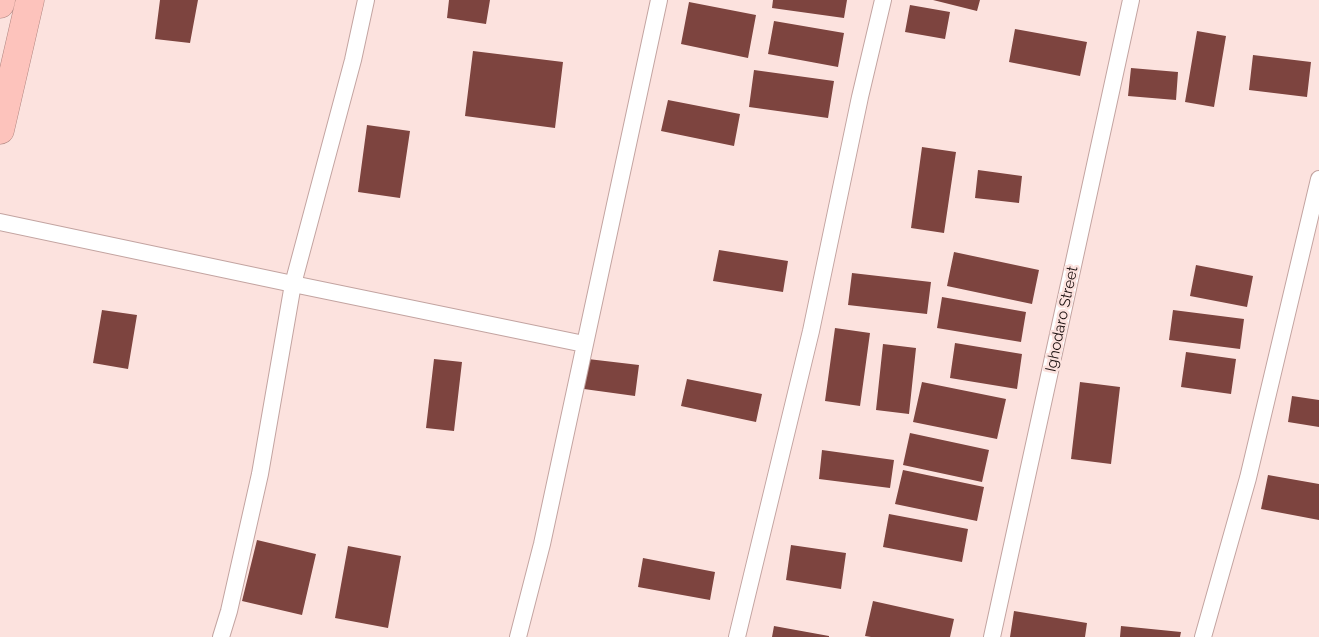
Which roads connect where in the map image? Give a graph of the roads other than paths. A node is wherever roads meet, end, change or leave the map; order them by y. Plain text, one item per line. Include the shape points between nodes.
1 (1, 0) edge
2 (30, 0) edge
3 (366, 0) edge
4 (658, 0) edge
5 (883, 0) edge
6 (1131, 0) edge
7 (0, 4) edge
8 (0, 130) edge
9 (1319, 179) edge
10 (0, 222) edge
11 (293, 284) junction
12 (584, 344) junction
13 (221, 637) edge
14 (518, 637) edge
15 (737, 637) edge
16 (992, 637) edge
17 (1204, 637) edge

1 - 7 highway
2 - 8 highway
3 - 11 street
4 - 12 street
5 - 15 street via 812,331
6 - 16 street, Ighodaro Street
9 - 17 street via 1248,478
10 - 11 street
11 - 12 street
11 - 13 street via 260,474 230,611
12 - 14 street via 542,544

